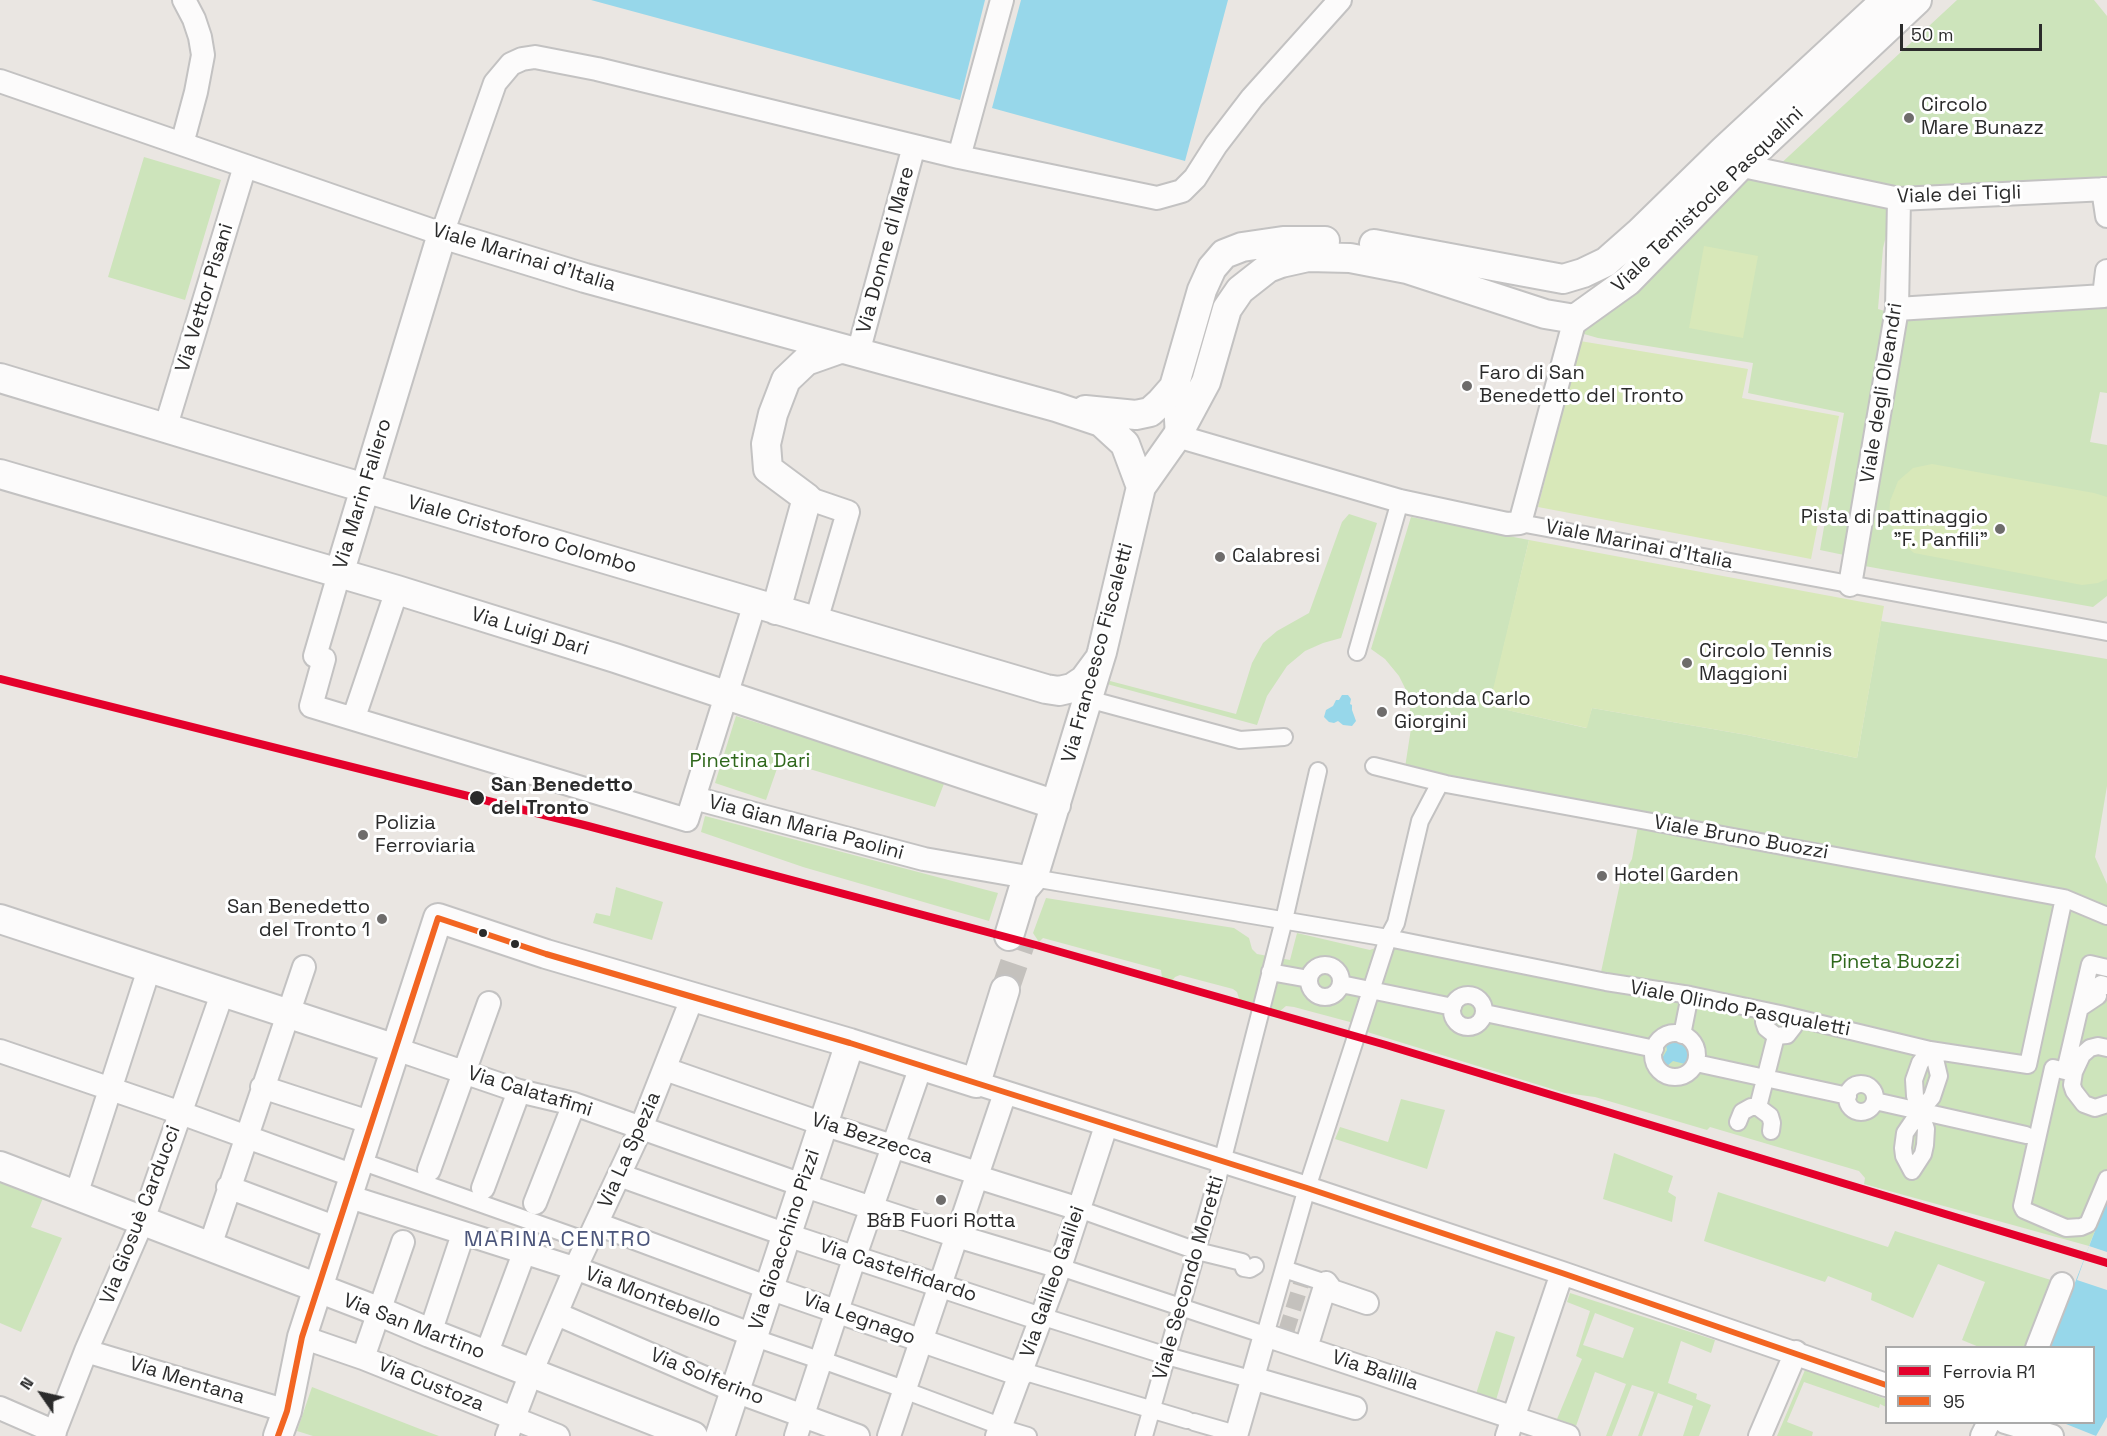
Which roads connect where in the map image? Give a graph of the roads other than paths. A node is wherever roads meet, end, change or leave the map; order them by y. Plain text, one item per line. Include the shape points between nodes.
1 (184, 0) edge
2 (1002, 0) edge
3 (1340, 0) edge
4 (1886, 0) edge
5 (1917, 0) edge
6 (0, 81) edge
7 (182, 144) junction
8 (914, 146) junction
9 (959, 157) junction
10 (1733, 158) junction
11 (245, 166) junction
12 (2105, 189) edge
13 (1899, 199) junction
14 (2107, 216) edge
15 (442, 234) junction
16 (2107, 271) edge
17 (1898, 309) junction
18 (1575, 319) junction
19 (849, 351) junction
20 (0, 378) edge
21 (1174, 387) junction
22 (1056, 407) junction
23 (165, 429) junction
24 (1177, 436) junction
25 (0, 474) edge
26 (1141, 487) junction
27 (364, 488) junction
28 (807, 498) junction
29 (1400, 501) junction
30 (1520, 523) junction
31 (339, 574) junction
32 (1850, 585) junction
33 (397, 590) junction
34 (765, 607) junction
35 (816, 621) junction
36 (2107, 631) edge
37 (1102, 652) junction
38 (1357, 652) dead end
39 (1046, 689) junction
40 (726, 694) junction
41 (1088, 699) junction
42 (354, 717) junction
43 (1078, 730) junction
44 (1284, 737) dead end
45 (1374, 766) dead end
46 (1318, 771) dead end
47 (1440, 783) junction
48 (694, 798) junction
49 (1056, 805) junction
50 (1033, 878) junction
51 (2064, 898) junction
52 (2107, 916) edge
53 (0, 919) edge
54 (1284, 920) junction
55 (1015, 938) tunnel mouth
56 (1388, 938) junction
57 (304, 967) dead end
58 (2107, 968) edge
59 (149, 969) junction
60 (1270, 972) junction
61 (2107, 986) edge
62 (999, 988) tunnel mouth
63 (1372, 990) junction
64 (223, 991) junction
65 (1690, 995) junction
66 (693, 996) junction
67 (489, 1003) dead end
68 (1453, 1007) junction
69 (2080, 1008) junction
70 (1765, 1011) junction
71 (288, 1013) junction
72 (1485, 1013) junction
73 (1797, 1018) junction
74 (1682, 1035) junction
75 (1776, 1036) junction
76 (850, 1043) junction
77 (2107, 1048) edge
78 (396, 1049) junction
79 (1654, 1049) junction
80 (1930, 1050) junction
81 (0, 1051) edge
82 (1696, 1063) junction
83 (921, 1066) junction
84 (665, 1069) junction
85 (2070, 1072) junction
86 (465, 1073) junction
87 (1765, 1078) junction
88 (976, 1083) junction
89 (262, 1087) junction
90 (111, 1089) junction
91 (519, 1091) junction
92 (1005, 1093) junction
93 (574, 1104) junction
94 (2107, 1104) edge
95 (1758, 1107) junction
96 (1920, 1111) junction
97 (181, 1113) junction
98 (1738, 1122) dead end
99 (372, 1123) junction
100 (823, 1124) junction
101 (1106, 1126) junction
102 (641, 1128) junction
103 (1771, 1131) dead end
104 (2026, 1135) dead end
105 (245, 1137) junction
106 (892, 1146) junction
107 (1222, 1162) junction
108 (0, 1166) edge
109 (429, 1170) dead end
110 (977, 1173) junction
111 (619, 1175) junction
112 (355, 1178) junction
113 (2107, 1179) edge
114 (802, 1185) junction
115 (228, 1187) junction
116 (483, 1188) dead end
117 (1307, 1188) junction
118 (76, 1195) junction
119 (535, 1203) dead end
120 (872, 1206) junction
121 (1084, 1211) junction
122 (410, 1217) junction
123 (142, 1220) junction
124 (337, 1228) junction
125 (589, 1231) junction
126 (463, 1234) junction
127 (787, 1235) junction
128 (957, 1236) junction
129 (403, 1242) joint
130 (210, 1246) junction
131 (1197, 1251) junction
132 (524, 1253) junction
133 (855, 1256) junction
134 (1263, 1267) junction
135 (1064, 1268) junction
136 (575, 1269) junction
137 (1562, 1273) junction
138 (1326, 1283) junction
139 (939, 1284) junction
140 (2062, 1284) dead end
141 (769, 1288) junction
142 (318, 1289) junction
143 (1367, 1303) dead end
144 (1180, 1307) junction
145 (378, 1311) junction
146 (838, 1311) junction
147 (557, 1314) junction
148 (1046, 1318) junction
149 (430, 1334) junction
150 (1265, 1335) junction
151 (302, 1337) junction
152 (756, 1337) junction
153 (920, 1341) junction
154 (2037, 1346) edge
155 (1306, 1348) junction
156 (86, 1351) junction
157 (1796, 1352) junction
158 (486, 1355) junction
159 (1167, 1356) junction
160 (363, 1358) junction
161 (531, 1373) junction
162 (1025, 1374) junction
163 (1247, 1378) junction
164 (1885, 1383) edge
165 (735, 1391) junction
166 (0, 1408) edge
167 (1355, 1408) dead end
168 (1152, 1411) junction
169 (283, 1424) edge
170 (2014, 1424) edge
171 (799, 1426) edge
172 (1510, 1426) edge
173 (510, 1427) edge
174 (999, 1430) edge
175 (54, 1434) edge
176 (1237, 1434) edge
177 (558, 1436) edge
178 (693, 1436) edge
179 (720, 1436) edge
180 (858, 1436) edge
181 (889, 1436) edge
182 (1028, 1436) edge
183 (1144, 1436) edge
184 (1568, 1436) edge
185 (1760, 1436) edge
186 (2052, 1436) edge

1 - 7 street via 194,19 203,55
2 - 9 street
3 - 9 street via 1252,98 1182,191 1157,198
4 - 10 street, Viale Temistocle Pasqualini
5 - 10 street, Viale Temistocle Pasqualini
6 - 7 street, Viale Marinai d'Italia
7 - 11 street, Viale Marinai d'Italia
8 - 9 street
8 - 15 street via 556,60 522,59 511,64 495,83
8 - 19 street, Via Donne di Mare
10 - 13 street, Viale dei Tigli
10 - 18 street, Viale Temistocle Pasqualini via 1628,281
10 - 21 street, Viale Temistocle Pasqualini via 1606,261 1563,279 1356,241 1283,241 1224,254 1202,290
11 - 15 street, Viale Marinai d'Italia
11 - 23 street, Via Vettor Pisani
12 - 13 street, Viale dei Tigli
12 - 14 street
13 - 17 street, Viale degli Oleandri
15 - 19 street, Viale Marinai d'Italia
15 - 27 street, Via Marin Faliero
16 - 17 street via 2104,297
17 - 32 street, Viale degli Oleandri
18 - 24 street via 1545,314 1407,269 1350,258 1308,256 1281,263 1240,290 1227,309 1206,382
18 - 30 street
19 - 22 street, Viale Marinai d'Italia
19 - 28 street via 806,361 786,380 773,414 766,444 768,469
20 - 23 street, Viale Cristoforo Colombo
21 - 22 street, Viale Marinai d'Italia via 1150,412 1136,415
21 - 24 street, Viale Temistocle Pasqualini
22 - 26 street, Viale Marinai d'Italia via 1101,422 1117,435 1131,457
23 - 27 street, Viale Cristoforo Colombo
24 - 26 street, Via Francesco Fiscaletti
24 - 29 street, Viale Marinai d'Italia
25 - 31 street, Via Luigi Dari
26 - 37 street, Via Francesco Fiscaletti
27 - 31 street, Via Marin Faliero
27 - 34 street, Viale Cristoforo Colombo
28 - 34 street
28 - 35 street via 848,512
29 - 30 street, Viale Marinai d'Italia via 1507,524
29 - 38 street
30 - 32 street, Viale Marinai d'Italia
31 - 33 street, Via Luigi Dari
31 - 42 street, Via Marin Faliero via 315,656 324,659 311,706
32 - 36 street, Viale Marinai d'Italia
33 - 40 street, Via Luigi Dari
33 - 42 street
34 - 35 street, Viale Cristoforo Colombo
34 - 40 street
35 - 39 street, Viale Cristoforo Colombo
37 - 39 street, Viale Cristoforo Colombo via 1094,669 1072,688
37 - 41 street, Via Francesco Fiscaletti
39 - 43 street, Viale Cristoforo Colombo via 1064,702
40 - 48 street
40 - 49 street, Via Luigi Dari
41 - 43 street, Via Francesco Fiscaletti
41 - 44 street via 1240,740
42 - 48 street, Via Gian Maria Paolini via 687,820
43 - 49 street, Via Francesco Fiscaletti
45 - 47 street, Viale Bruno Buozzi
46 - 54 street, Viale Secondo Moretti
47 - 51 street, Viale Bruno Buozzi
47 - 56 street via 1420,821 1396,923
48 - 50 street, Via Gian Maria Paolini via 924,859
49 - 50 street, Via Francesco Fiscaletti
50 - 54 street, Via Gian Maria Paolini
50 - 55 street, Via Francesco Fiscaletti via 1037,894
51 - 52 street, Viale Bruno Buozzi
51 - 80 street, Viale Olindo Pasqualetti via 2028,1065
53 - 59 street, Via Calatafimi
54 - 56 street, Viale Olindo Pasqualetti
54 - 60 street, Viale Secondo Moretti
56 - 63 street
56 - 65 street, Viale Olindo Pasqualetti
57 - 71 street
58 - 69 street via 2090,964
59 - 64 street, Via Calatafimi
59 - 90 street
60 - 63 street via 1309,979 1314,970 1328,966 1340,974 1341,984
60 - 107 street, Viale Secondo Moretti
61 - 69 street via 2101,984 2093,989 2098,996
62 - 88 street
63 - 68 street
63 - 117 street
64 - 71 street, Via Calatafimi
64 - 97 street, Via Giosuè Carducci
65 - 70 street, Viale Olindo Pasqualetti
65 - 74 street
66 - 76 street
66 - 78 street via 438,918
66 - 84 street, Via La Spezia
67 - 86 street
68 - 72 street via 1459,998 1469,995 1479,999
68 - 72 street via 1456,1022 1465,1028 1480,1023
69 - 85 street
70 - 73 street, Viale Olindo Pasqualetti
70 - 75 street via 1766,1028
71 - 78 street, Via Calatafimi
71 - 89 street
72 - 79 street
73 - 75 street via 1787,1035
73 - 80 street, Viale Olindo Pasqualetti
74 - 79 street via 1662,1038
74 - 82 street via 1693,1042
75 - 87 street
76 - 83 street
76 - 100 street, Via Gioacchino Pizzi
77 - 85 street via 2090,1048
78 - 86 street, Via Calatafimi
78 - 99 street
79 - 82 street via 1659,1070 1672,1077 1687,1074
80 - 96 street via 1939,1076 1932,1097
81 - 90 street, Via Montebello
82 - 87 street
83 - 88 street
83 - 106 street
84 - 100 street, Via Bezzecca
84 - 102 street, Via La Spezia
85 - 94 street via 2074,1091 2084,1104 2095,1108
85 - 113 street via 2053,1068 2022,1206 2060,1226 2081,1227 2088,1224
86 - 91 street, Via Calatafimi
86 - 109 street
87 - 95 street
87 - 96 street via 1848,1096 1853,1109 1862,1112 1871,1109 1875,1101
88 - 92 street
89 - 99 street
89 - 105 street
90 - 97 street, Via Montebello
90 - 118 street
91 - 93 street, Via Calatafimi
91 - 116 street
92 - 101 street
92 - 110 street
93 - 102 street, Via Calatafimi
93 - 119 street
95 - 98 street via 1742,1112
95 - 103 street via 1770,1116
96 - 104 street
97 - 105 street, Via Montebello
97 - 123 street, Via Giosuè Carducci
99 - 112 street
100 - 106 street, Via Bezzecca
100 - 114 street, Via Gioacchino Pizzi
101 - 107 street
101 - 121 street, Via Galileo Galilei
102 - 111 street, Via La Spezia
102 - 114 street, Via Calatafimi
105 - 112 street, Via Montebello
105 - 115 street
106 - 110 street, Via Bezzecca
106 - 120 street
107 - 117 street
107 - 131 street, Viale Secondo Moretti
108 - 118 street, Via San Martino
110 - 121 street, Via Bezzecca via 984,1179
110 - 128 street
111 - 125 street, Via La Spezia
111 - 127 street, Via Castelfidardo
112 - 122 street, Via Montebello
112 - 124 street
112 - 125 street
114 - 120 street, Via Calatafimi
114 - 127 street, Via Gioacchino Pizzi
115 - 124 street
115 - 130 street
117 - 134 street
117 - 137 street
118 - 123 street, Via San Martino
120 - 128 street, Via Calatafimi
120 - 133 street
121 - 131 street, Via Bezzecca
121 - 135 street, Via Galileo Galilei
122 - 126 street, Via Montebello
122 - 129 street
123 - 130 street, Via San Martino
123 - 156 street, Via Giosuè Carducci
124 - 142 street
125 - 136 street, Via La Spezia
125 - 141 street, Via Legnago
126 - 132 street, Via Montebello
126 - 149 street
127 - 133 street, Via Castelfidardo
127 - 141 street, Via Gioacchino Pizzi
128 - 135 street, Via Calatafimi
128 - 139 street
129 - 145 street
130 - 142 street, Via San Martino
131 - 134 street, Via Bezzecca
131 - 144 street, Viale Secondo Moretti
132 - 136 street, Via Montebello
132 - 158 street
133 - 139 street, Via Castelfidardo
133 - 146 street
134 - 138 street, Via Bezzecca
134 - 150 street
135 - 144 street, Via Calatafimi
135 - 148 street, Via Galileo Galilei
136 - 147 street, Via La Spezia
136 - 152 street, Via Montebello
137 - 157 street
137 - 172 street
138 - 143 street via 1332,1291
138 - 155 street
139 - 148 street, Via Castelfidardo
139 - 153 street
140 - 154 street
141 - 146 street, Via Legnago
141 - 152 street, Via Gioacchino Pizzi
142 - 145 street, Via San Martino
142 - 151 street
144 - 150 street, Via Balilla
144 - 159 street, Viale Secondo Moretti
145 - 149 street, Via San Martino
145 - 160 street
146 - 153 street, Via Legnago
146 - 171 street
147 - 161 street, Via La Spezia
147 - 165 street, Via Solferino
148 - 159 street, Via Castelfidardo
148 - 162 street, Via Galileo Galilei
149 - 158 street, Via San Martino
150 - 155 street, Via Balilla
150 - 163 street
151 - 160 street, Via Custoza
151 - 169 street
152 - 165 street, Via Gioacchino Pizzi
152 - 174 street, Via Montebello via 903,1390
153 - 162 street, Via Legnago
153 - 181 street
155 - 172 street, Via Balilla
156 - 169 street, Via Mentana
156 - 175 street, Via Giosuè Carducci
157 - 164 street
157 - 185 street
158 - 161 street, Via San Martino
159 - 163 street, Via Castelfidardo
159 - 168 street, Viale Secondo Moretti
160 - 173 street, Via Custoza
161 - 173 street, Via La Spezia
161 - 178 street, Via San Martino
162 - 168 street, Via Legnago
162 - 174 street, Via Galileo Galilei
163 - 167 street
163 - 176 street
165 - 171 street, Via Solferino
165 - 179 street, Via Gioacchino Pizzi
166 - 175 street
168 - 176 street, Via Legnago
168 - 183 street, Viale Secondo Moretti
170 - 186 street
171 - 180 street, Via Solferino
172 - 184 street, Via Balilla
173 - 177 street, Via Custoza
174 - 182 street, Via Montebello

